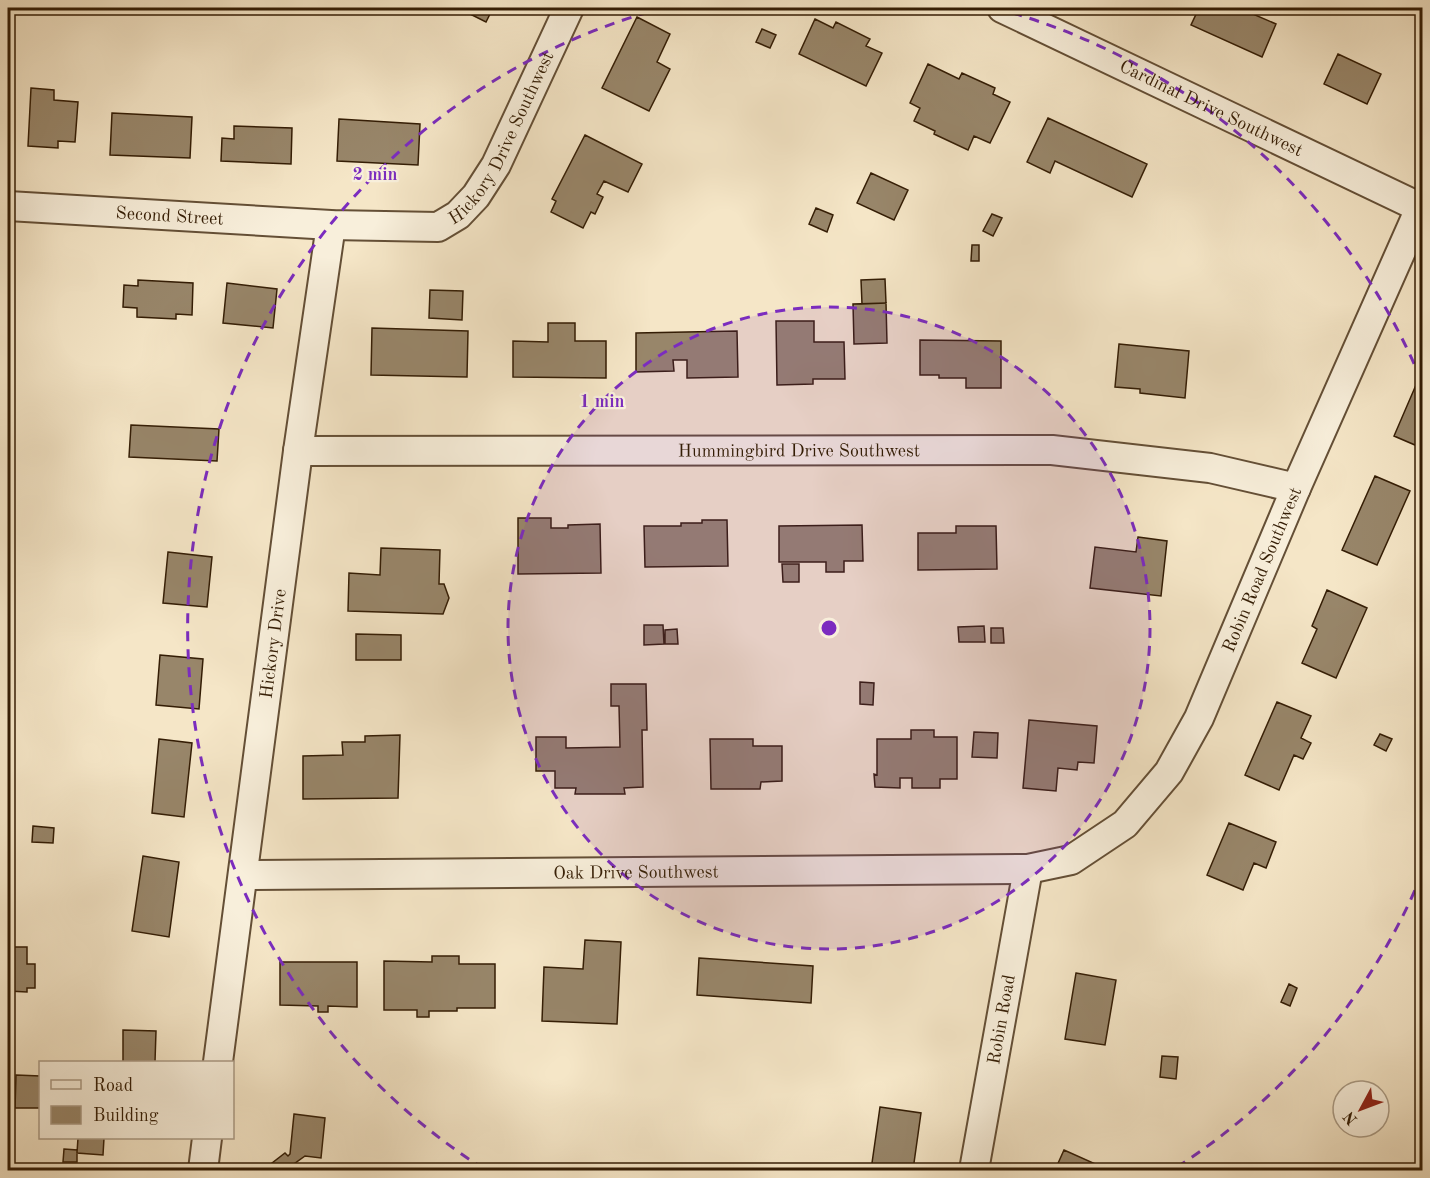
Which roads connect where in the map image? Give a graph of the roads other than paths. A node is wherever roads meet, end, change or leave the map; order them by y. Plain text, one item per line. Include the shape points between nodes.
1 (569, 8) edge
2 (1002, 8) edge
3 (8, 206) edge
4 (1422, 206) edge
5 (331, 225) junction
6 (298, 451) junction
7 (1296, 488) junction
8 (1028, 869) junction
9 (243, 875) junction
10 (218, 1061) edge
11 (207, 1139) edge
12 (203, 1170) edge
13 (974, 1170) edge

1 - 5 street, Hickory Drive Southwest via 496,165 458,215 438,227
2 - 4 street, Cardinal Drive Southwest
3 - 5 street, Second Street
4 - 7 street, Robin Road Southwest
5 - 6 street, Hickory Drive
6 - 7 street, Hummingbird Drive Southwest via 1052,450 1210,468
6 - 9 street, Hickory Drive
7 - 8 street, Robin Road Southwest via 1198,718 1169,772 1125,824 1071,860
8 - 9 street, Oak Drive Southwest
8 - 13 street, Robin Road
9 - 10 street, Hickory Drive
11 - 12 street

